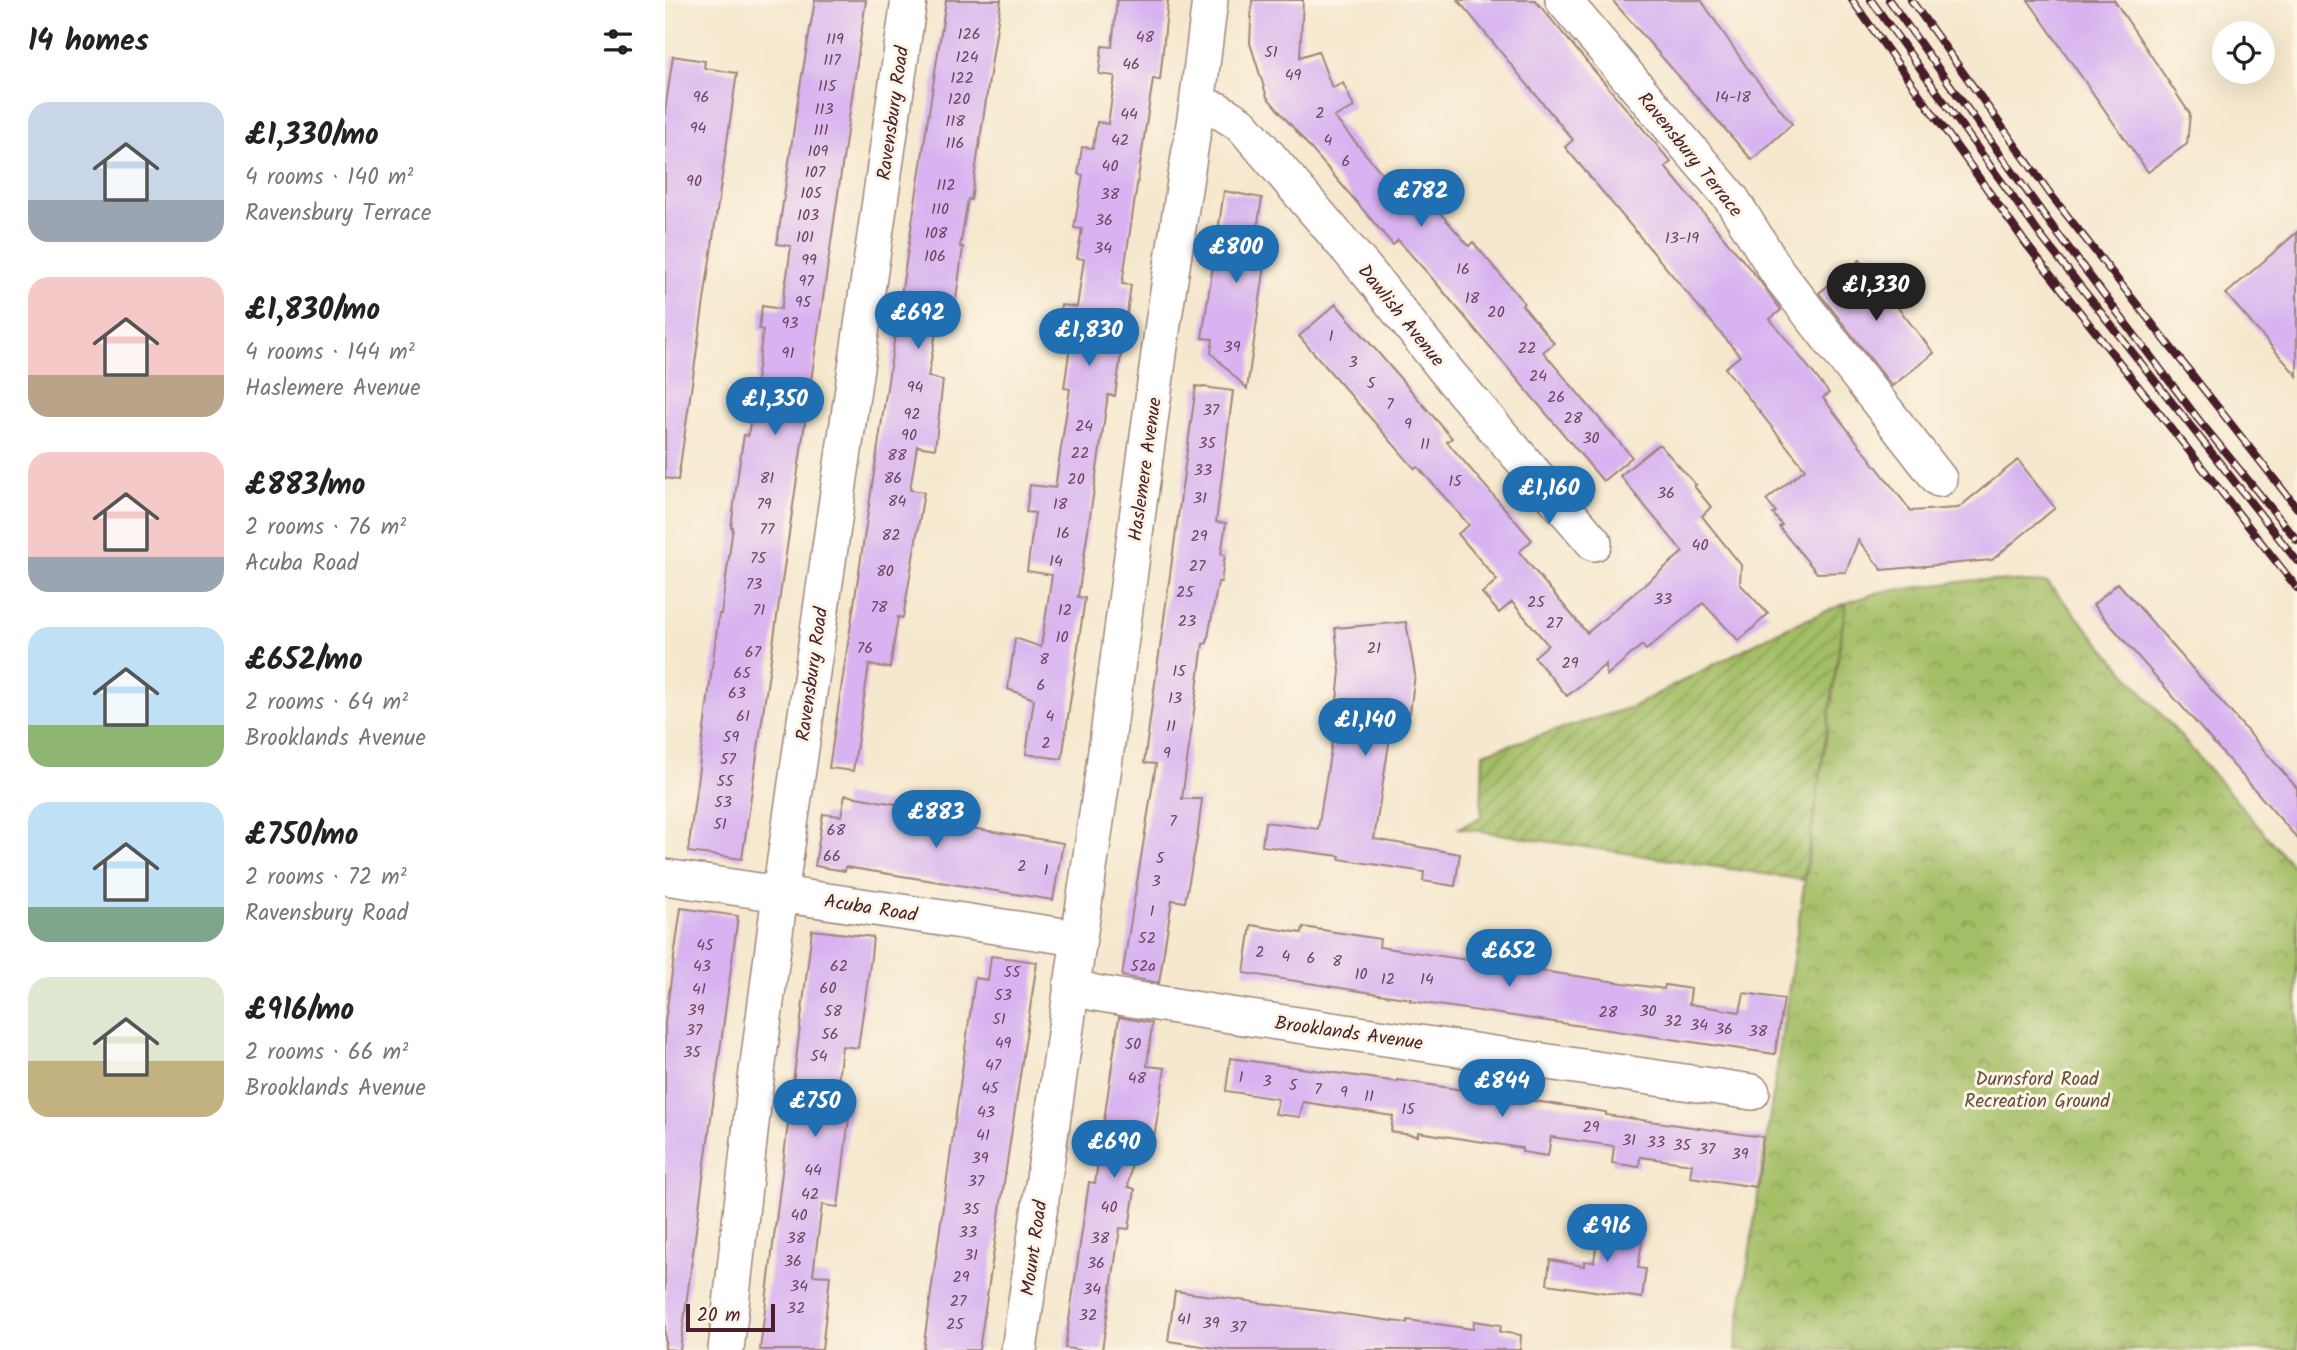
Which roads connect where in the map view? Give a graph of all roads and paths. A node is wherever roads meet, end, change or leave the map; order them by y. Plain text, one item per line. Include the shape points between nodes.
1 (909, 0) edge
2 (1210, 0) edge
3 (1563, 0) edge
4 (1197, 105) junction
5 (1939, 479) dead end
6 (1594, 543) dead end
7 (665, 877) edge
8 (780, 894) junction
9 (1077, 938) junction
10 (1071, 986) junction
11 (1752, 1092) dead end
12 (726, 1350) edge
13 (1019, 1350) edge

1 - 8 street, Ravensbury Road
2 - 4 street, Haslemere Avenue
3 - 5 street, Ravensbury Terrace via 1731,198 1779,273
4 - 6 street, Dawlish Avenue via 1218,110 1242,125
4 - 9 street, Haslemere Avenue
7 - 8 street, Acuba Road
8 - 9 street, Acuba Road
8 - 12 street, Ravensbury Road
9 - 10 street, Mount Road
10 - 11 street, Brooklands Avenue via 1230,1015
10 - 13 street, Mount Road

